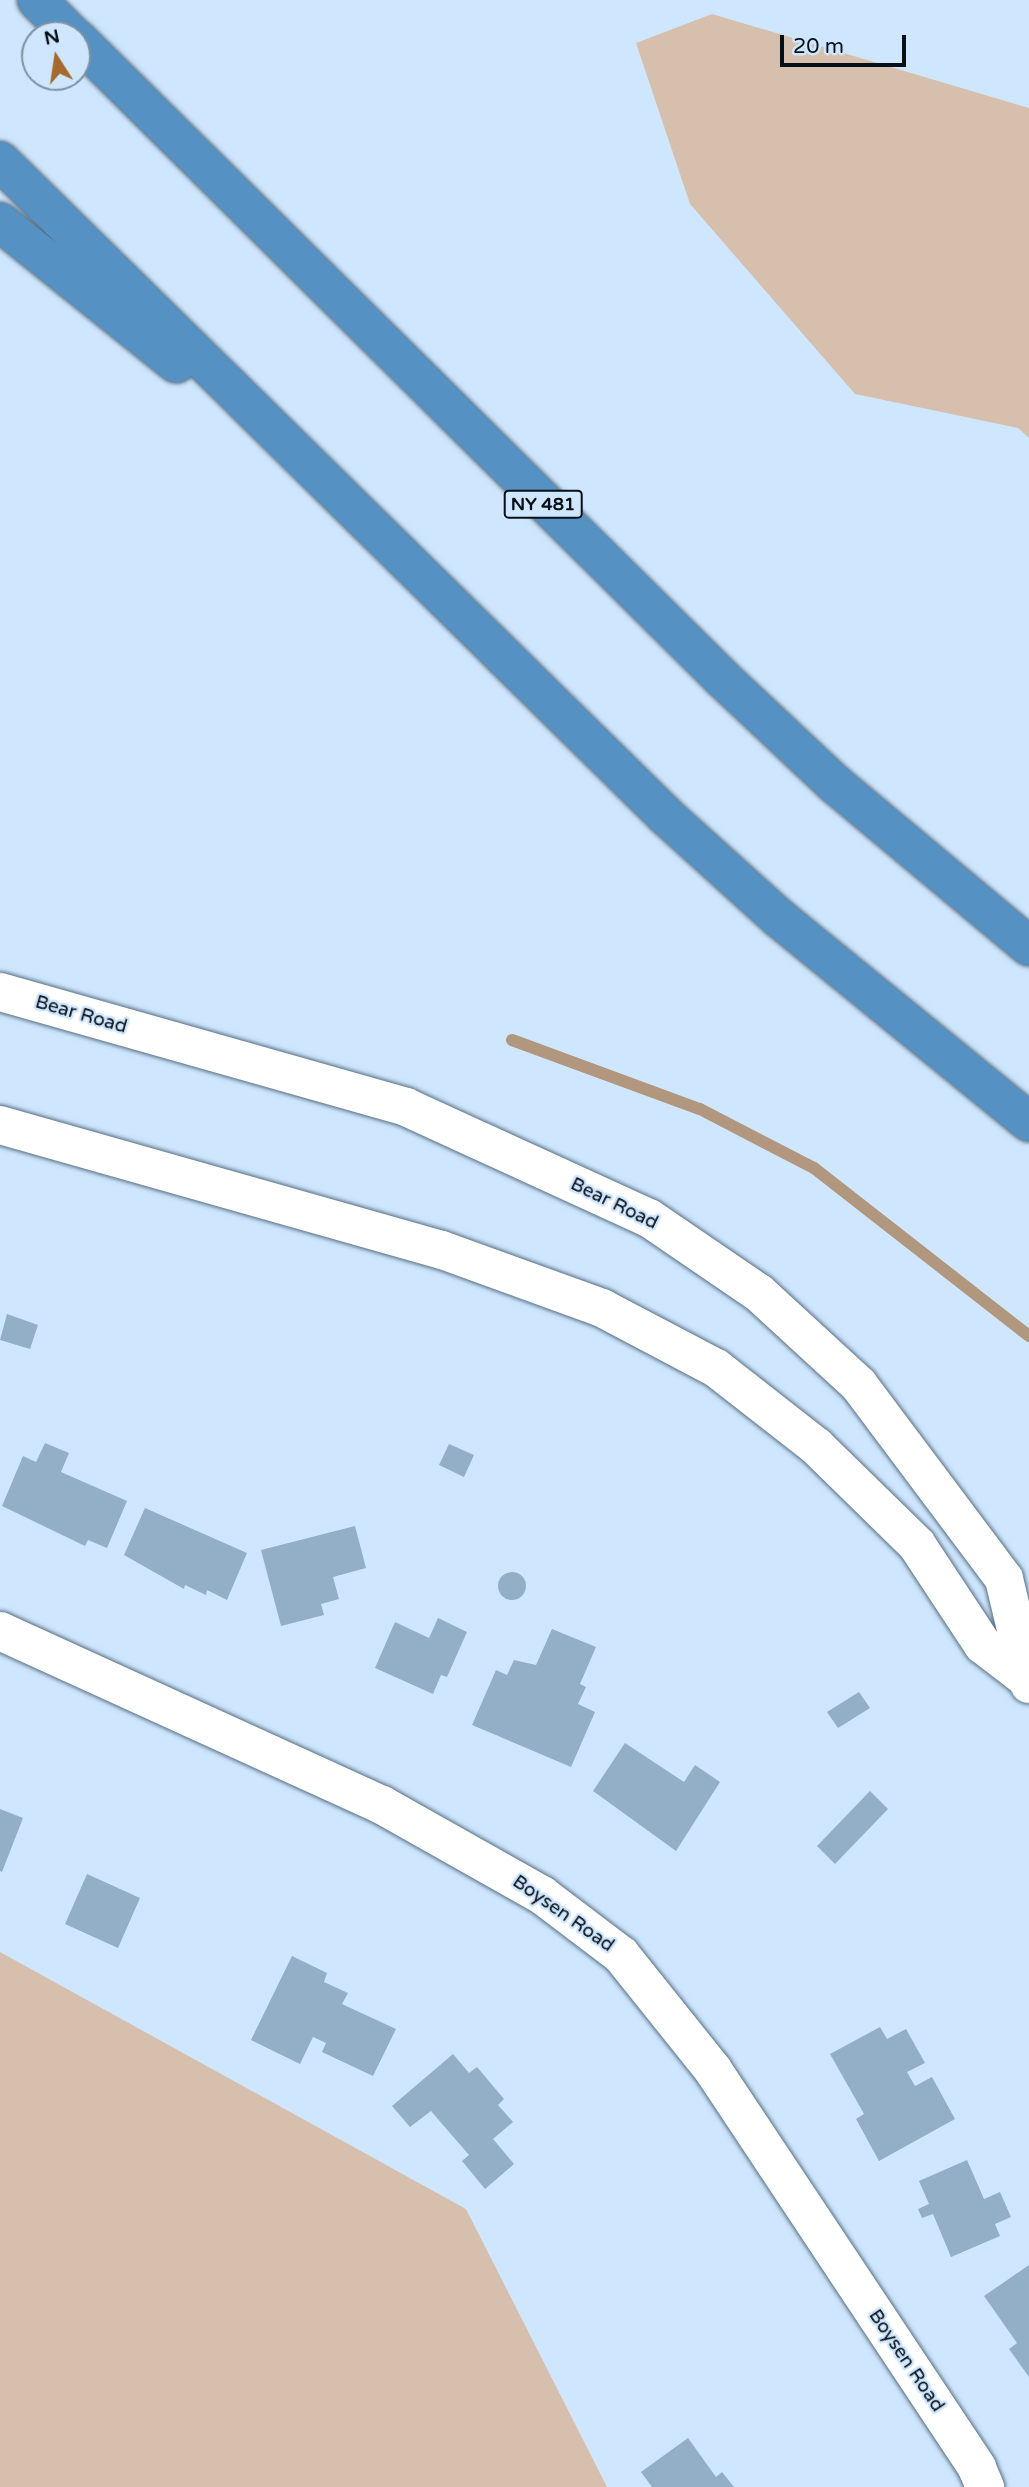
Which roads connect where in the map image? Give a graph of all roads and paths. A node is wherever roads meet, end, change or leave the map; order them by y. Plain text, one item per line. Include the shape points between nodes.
1 (37, 0) edge
2 (58, 21) edge
3 (91, 54) edge
4 (0, 161) edge
5 (0, 222) edge
6 (337, 492) junction
7 (1029, 946) edge
8 (0, 992) edge
9 (1029, 1122) edge
10 (0, 1125) edge
11 (0, 1631) edge
12 (1028, 1681) edge
13 (985, 2487) edge

1 - 2 highway
3 - 7 highway, NY 481 via 722,678 835,784
4 - 6 highway
5 - 6 highway
6 - 9 highway via 666,816 800,936
8 - 12 street, Bear Road via 406,1107 649,1218 759,1293 859,1385 1004,1578
10 - 12 street, Bear Road via 442,1250 602,1308 716,1368 816,1446 917,1545 983,1645
11 - 13 street, Boysen Road via 382,1804 542,1895 621,1955 713,2070 977,2468

